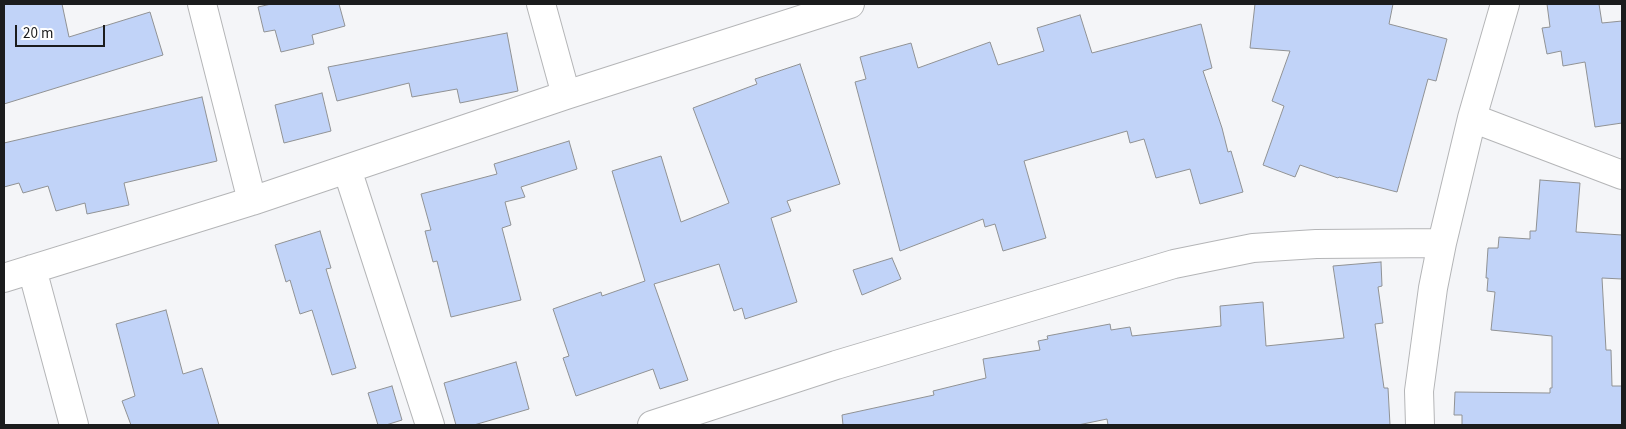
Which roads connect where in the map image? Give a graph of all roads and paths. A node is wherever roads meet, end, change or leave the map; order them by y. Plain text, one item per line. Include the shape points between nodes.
1 (202, 4) edge
2 (541, 4) edge
3 (850, 4) edge
4 (1505, 4) edge
5 (566, 95) junction
6 (1472, 118) junction
7 (347, 169) junction
8 (1622, 175) edge
9 (252, 201) junction
10 (1442, 244) junction
11 (32, 269) junction
12 (4, 278) edge
13 (74, 425) edge
14 (430, 425) edge
15 (652, 425) edge
16 (1420, 425) edge

1 - 9 street
2 - 5 street
3 - 5 street
4 - 6 street
5 - 7 street
6 - 8 street
6 - 10 street
7 - 9 street
7 - 14 street
9 - 11 street
10 - 15 street via 1316,244 1253,248 1174,264 845,362
10 - 16 street via 1419,391
11 - 12 street
11 - 13 street

